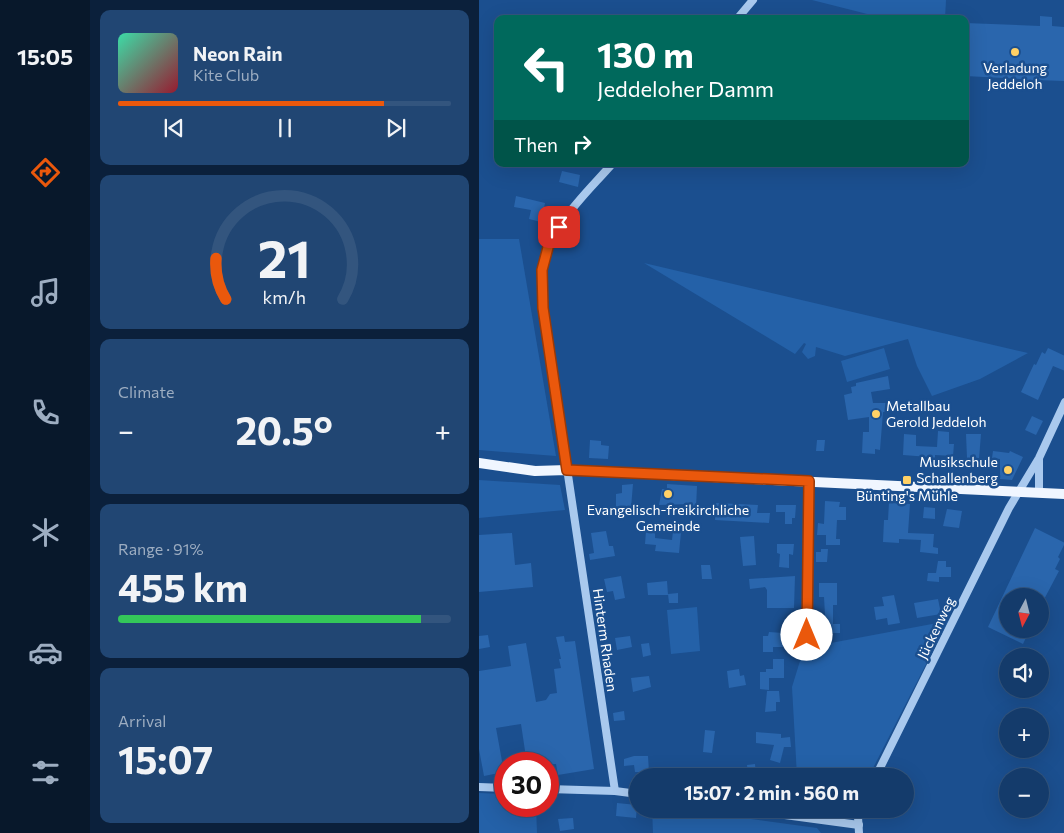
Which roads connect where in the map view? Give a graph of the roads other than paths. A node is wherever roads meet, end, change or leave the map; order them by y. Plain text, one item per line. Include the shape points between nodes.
1 (753, 0) edge
2 (740, 15) edge
3 (609, 167) edge
4 (1064, 402) edge
5 (1039, 458) junction
6 (479, 463) edge
7 (567, 470) junction
8 (809, 481) junction
9 (1019, 491) junction
10 (1039, 492) junction
11 (1064, 494) edge
12 (807, 635) dead end
13 (880, 768) edge
14 (479, 787) edge
15 (494, 788) edge
16 (559, 789) edge
17 (615, 791) junction
18 (629, 793) edge
19 (793, 818) edge
20 (859, 829) edge

1 - 2 street
3 - 7 street, Hinterm Rhaden via 550,240 542,270 543,308
4 - 5 street, Jückenweg
5 - 9 street, Jückenweg
5 - 10 street
6 - 7 main road via 535,471
7 - 8 main road
7 - 17 street, Hinterm Rhaden
8 - 9 main road
8 - 12 street
9 - 10 main road
9 - 13 street, Jückenweg
10 - 11 main road
14 - 15 street
16 - 17 street
17 - 18 street
19 - 20 street

